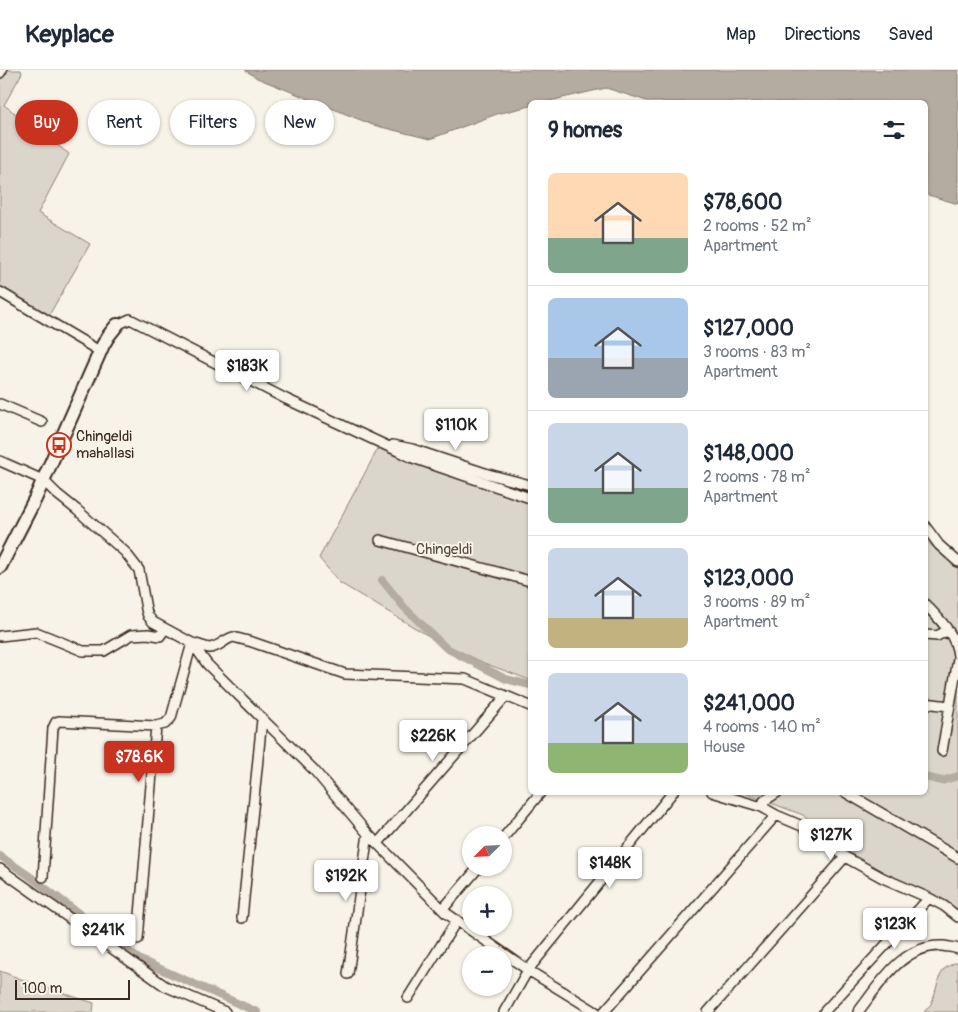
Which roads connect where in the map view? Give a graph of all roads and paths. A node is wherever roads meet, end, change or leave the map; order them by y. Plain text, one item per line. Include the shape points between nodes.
1 (2, 70) edge
2 (0, 73) edge
3 (0, 292) edge
4 (117, 325) joint
5 (101, 352) junction
6 (0, 404) edge
7 (42, 422) dead end
8 (376, 442) junction
9 (0, 460) edge
10 (43, 480) junction
11 (528, 484) edge
12 (528, 497) edge
13 (928, 530) edge
14 (380, 540) dead end
15 (958, 562) edge
16 (0, 567) edge
17 (528, 580) edge
18 (928, 607) edge
19 (165, 629) junction
20 (948, 630) junction
21 (928, 635) edge
22 (0, 636) edge
23 (192, 643) junction
24 (958, 657) edge
25 (506, 696) junction
26 (928, 703) edge
27 (528, 705) edge
28 (949, 706) junction
29 (262, 718) junction
30 (156, 726) junction
31 (942, 751) dead end
32 (539, 795) edge
33 (671, 795) edge
34 (722, 795) edge
35 (773, 795) edge
36 (850, 795) edge
37 (762, 807) junction
38 (776, 815) junction
39 (512, 827) edge
40 (368, 834) junction
41 (378, 843) junction
42 (845, 857) junction
43 (958, 858) edge
44 (0, 869) edge
45 (471, 876) edge
46 (43, 877) dead end
47 (929, 898) junction
48 (443, 909) junction
49 (958, 917) edge
50 (242, 918) dead end
51 (457, 920) junction
52 (138, 939) dead end
53 (958, 949) edge
54 (528, 970) junction
55 (348, 974) dead end
56 (408, 998) dead end
57 (225, 1012) edge
58 (504, 1012) edge
59 (596, 1012) edge
60 (604, 1012) edge
61 (708, 1012) edge
62 (824, 1012) edge
63 (858, 1012) edge

1 - 2 street
3 - 5 street
4 - 5 main road
4 - 8 street via 130,319
5 - 10 main road
6 - 7 street
8 - 11 street via 412,449
8 - 12 street
9 - 10 street
10 - 16 main road
10 - 19 street via 124,552 139,570 148,616
13 - 15 street
14 - 17 street
18 - 20 street
19 - 22 street via 160,636 131,635 104,651 81,651 36,632
19 - 23 street
20 - 21 street via 937,636
20 - 24 street via 957,646
23 - 25 street via 208,648 233,637 346,674 465,679
23 - 29 street via 206,664
23 - 30 street via 171,718 166,724
24 - 28 street
25 - 27 street
25 - 41 street
26 - 28 street
28 - 31 street
29 - 40 street via 314,770
29 - 50 street
30 - 46 street via 56,722
30 - 52 street
32 - 39 street
33 - 54 street
34 - 37 street
35 - 37 street via 764,801
36 - 43 street
37 - 38 street
38 - 42 street via 816,832
38 - 60 street
40 - 41 street
40 - 55 street
41 - 48 street
42 - 47 street
42 - 61 street
44 - 57 street via 166,986
45 - 48 street
47 - 49 street
47 - 62 street
48 - 51 street
51 - 54 street
51 - 56 street
53 - 63 street via 934,946 912,953 899,962
54 - 58 street
54 - 59 street

